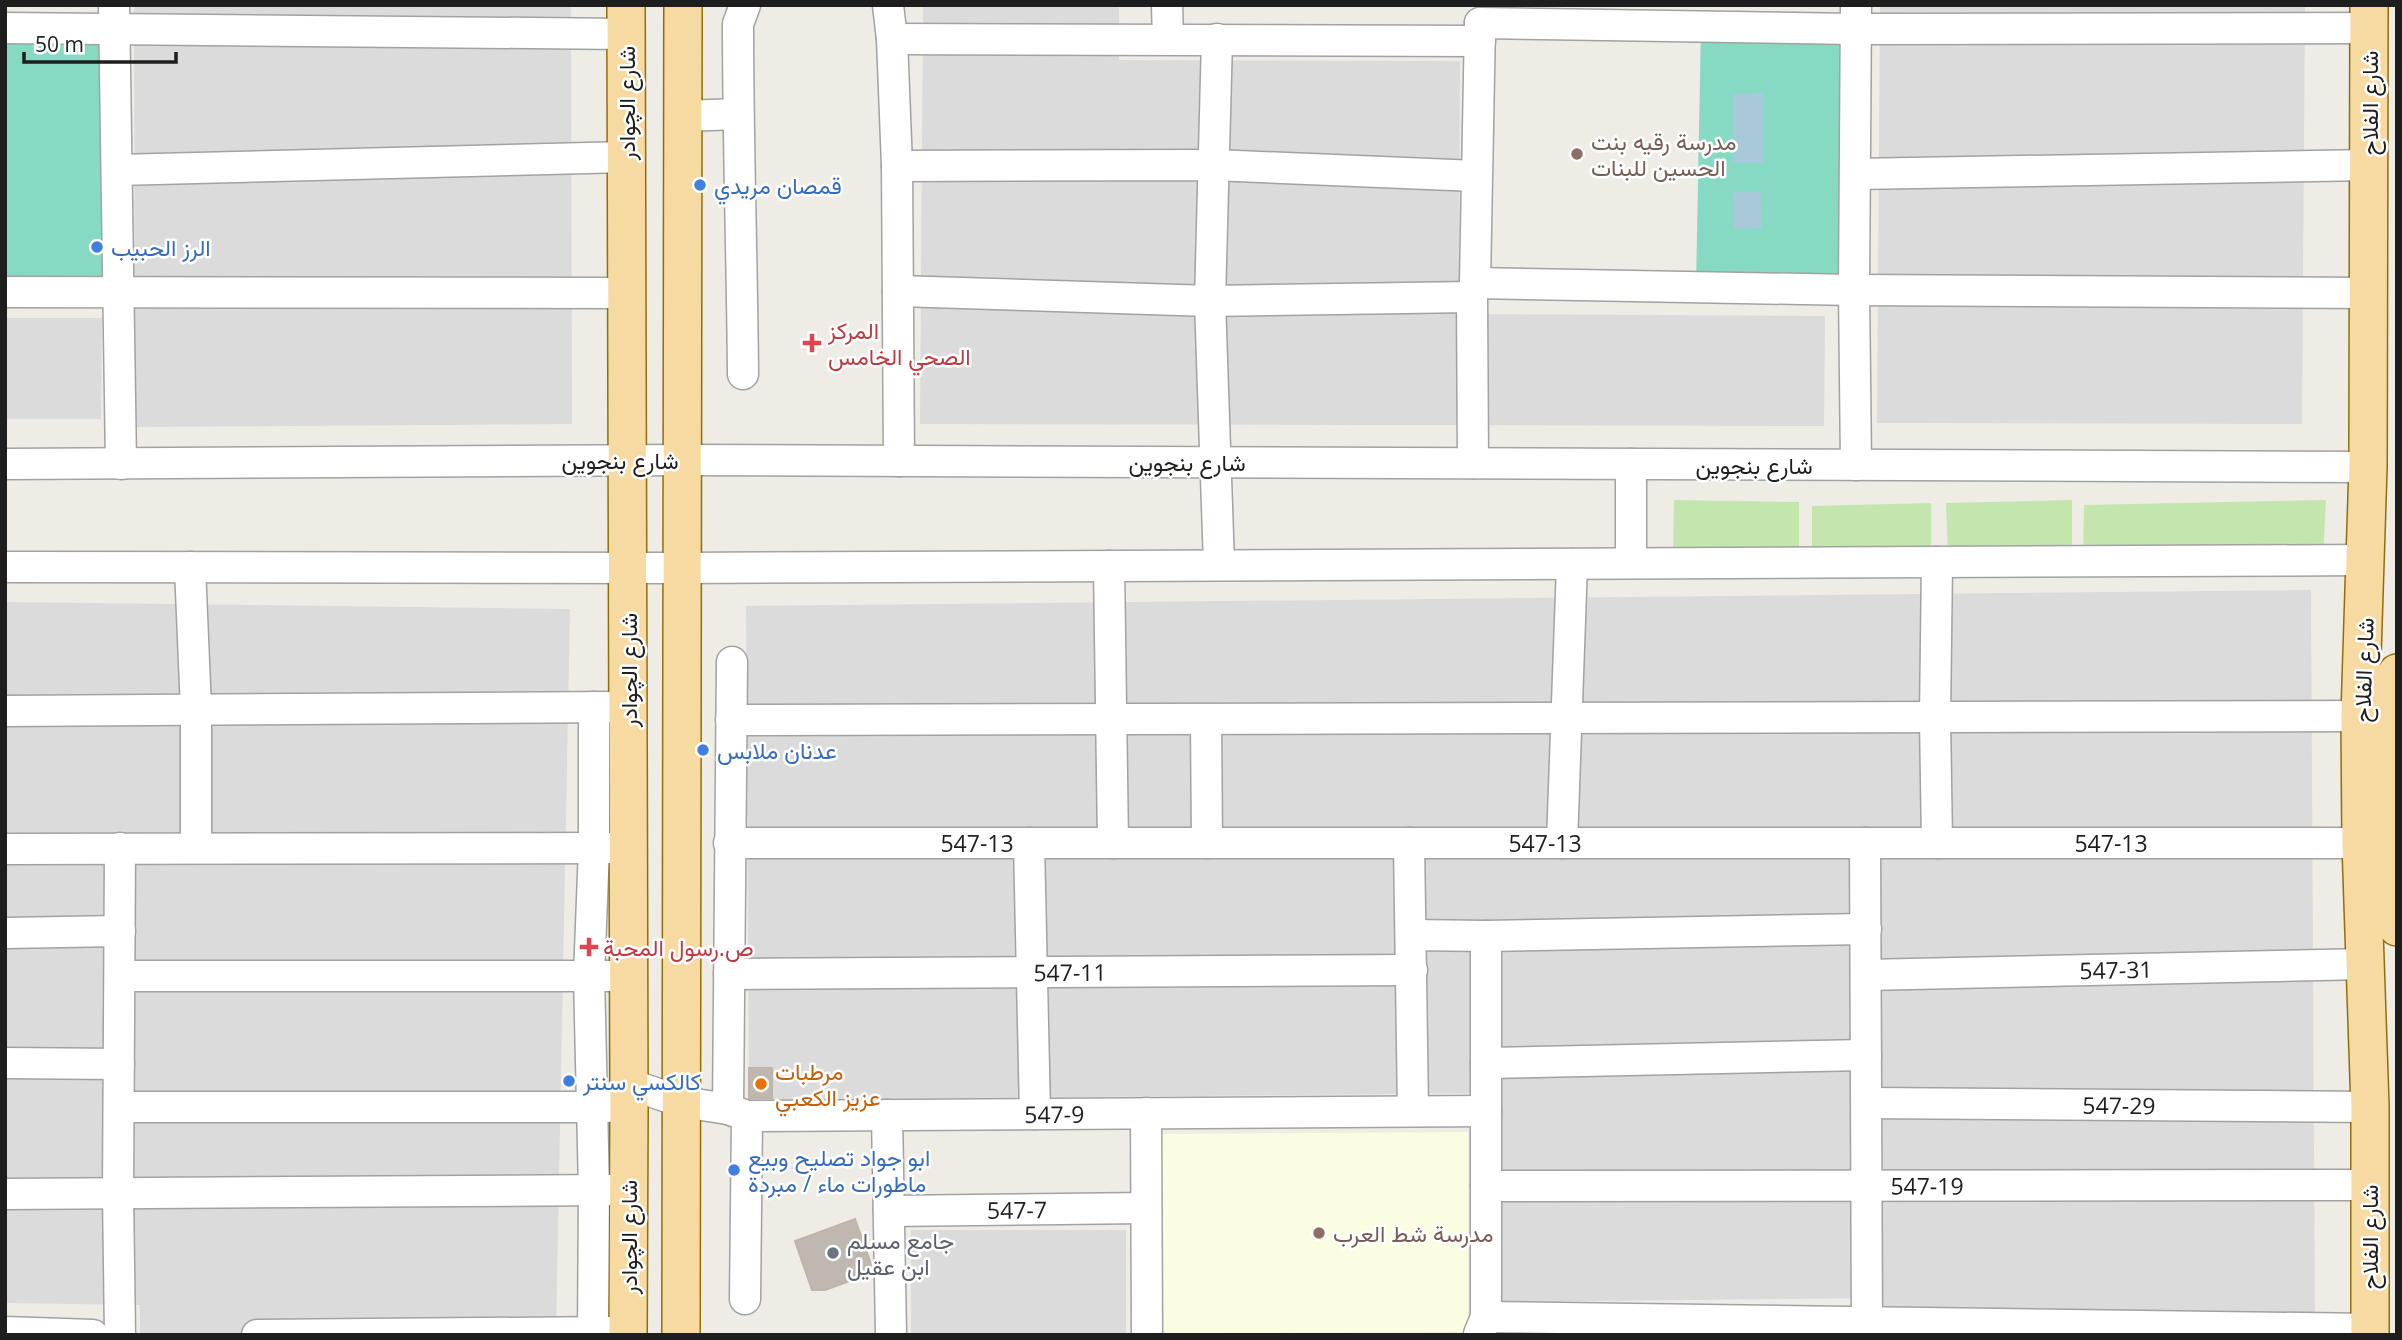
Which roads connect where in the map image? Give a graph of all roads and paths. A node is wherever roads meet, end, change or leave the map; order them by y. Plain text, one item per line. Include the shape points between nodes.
1 (683, 5) edge
2 (745, 5) edge
3 (888, 5) edge
4 (1167, 5) edge
5 (1856, 17) edge
6 (2369, 17) edge
7 (115, 18) edge
8 (626, 19) edge
9 (1480, 23) edge
10 (5, 28) edge
11 (892, 38) junction
12 (1168, 39) junction
13 (1217, 39) junction
14 (738, 114) junction
15 (683, 116) junction
16 (626, 157) junction
17 (1213, 165) junction
18 (2369, 165) junction
19 (897, 166) junction
20 (117, 170) junction
21 (1856, 173) junction
22 (1476, 176) junction
23 (1474, 290) junction
24 (1854, 290) junction
25 (898, 291) junction
26 (5, 292) edge
27 (118, 292) junction
28 (627, 293) junction
29 (2370, 293) junction
30 (1210, 301) junction
31 (743, 374) dead end
32 (627, 460) junction
33 (683, 460) junction
34 (899, 461) junction
35 (1217, 462) junction
36 (1473, 463) junction
37 (5, 464) edge
38 (121, 464) junction
39 (1631, 464) junction
40 (1856, 465) junction
41 (2368, 467) junction
42 (2367, 560) junction
43 (1937, 562) junction
44 (1631, 563) junction
45 (1572, 564) junction
46 (1219, 565) junction
47 (1109, 566) junction
48 (5, 567) edge
49 (190, 567) junction
50 (628, 568) junction
51 (682, 568) junction
52 (732, 662) dead end
53 (2397, 673) edge
54 (611, 707) junction
55 (196, 710) junction
56 (5, 711) edge
57 (1935, 718) junction
58 (1566, 719) junction
59 (731, 720) junction
60 (1111, 720) junction
61 (1206, 720) junction
62 (2384, 724) edge
63 (729, 843) junction
64 (1029, 843) junction
65 (1113, 843) junction
66 (1208, 843) junction
67 (1409, 843) junction
68 (1562, 843) junction
69 (1865, 843) junction
70 (1937, 843) junction
71 (2384, 847) edge
72 (120, 848) junction
73 (196, 848) junction
74 (611, 848) junction
75 (5, 849) edge
76 (2397, 927) edge
77 (1866, 929) junction
78 (120, 930) junction
79 (5, 933) edge
80 (1412, 935) junction
81 (1486, 936) junction
82 (2366, 964) junction
83 (1412, 970) junction
84 (1033, 972) junction
85 (729, 974) junction
86 (1866, 975) junction
87 (120, 976) junction
88 (589, 976) junction
89 (629, 976) junction
90 (1866, 1055) junction
91 (5, 1063) edge
92 (1486, 1063) junction
93 (119, 1064) junction
94 (629, 1095) junction
95 (682, 1102) junction
96 (1867, 1104) junction
97 (119, 1107) junction
98 (591, 1107) junction
99 (2370, 1107) junction
100 (1413, 1111) junction
101 (1486, 1111) junction
102 (737, 1113) junction
103 (1146, 1113) junction
104 (1034, 1114) junction
105 (887, 1115) junction
106 (1867, 1184) junction
107 (2369, 1185) junction
108 (1486, 1186) junction
109 (611, 1190) junction
110 (5, 1194) edge
111 (118, 1194) junction
112 (1146, 1209) junction
113 (889, 1211) junction
114 (746, 1298) dead end
115 (1482, 1326) edge
116 (1867, 1328) edge
117 (5, 1332) edge
118 (2370, 1332) edge
119 (611, 1334) edge
120 (93, 1335) edge
121 (120, 1335) edge
122 (257, 1335) edge
123 (681, 1335) edge
124 (891, 1335) edge
125 (1147, 1335) edge

1 - 15 main road
2 - 14 street via 738,24
3 - 11 street
4 - 12 street
5 - 6 street
5 - 9 street
5 - 21 street
6 - 18 main road, شارع الفلاح
7 - 8 street
7 - 10 street
7 - 20 street
8 - 16 main road, شارع الچوادر
9 - 13 street
9 - 22 street
11 - 12 street
11 - 19 street
12 - 13 street
13 - 17 street
14 - 15 street
14 - 31 street
15 - 33 main road
16 - 20 street
16 - 28 main road, شارع الچوادر
17 - 19 street
17 - 22 street
17 - 30 street
18 - 21 street
18 - 29 main road, شارع الفلاح
19 - 25 street
20 - 27 street
21 - 24 street
22 - 23 street
23 - 24 street
23 - 30 street
23 - 36 street
24 - 29 street
24 - 40 street
25 - 30 street
25 - 34 street
26 - 27 street
27 - 28 street
27 - 38 street
28 - 32 main road, شارع الچوادر
29 - 41 main road, شارع الفلاح
30 - 35 street
32 - 33 street, شارع بنجوين
32 - 38 street, شارع بنجوين
32 - 50 main road, شارع الچوادر
33 - 34 street, شارع بنجوين
33 - 51 main road
34 - 35 street, شارع بنجوين
35 - 36 street, شارع بنجوين
35 - 46 street
36 - 39 street, شارع بنجوين
37 - 38 street, شارع بنجوين
39 - 40 street, شارع بنجوين
39 - 44 street
40 - 41 street, شارع بنجوين
41 - 42 main road, شارع الفلاح
42 - 43 street
42 - 62 main road, شارع الفلاح
43 - 44 street
43 - 57 street
44 - 45 street
45 - 46 street
45 - 58 street
46 - 47 street
47 - 51 street
47 - 60 street
48 - 49 street
49 - 50 street
49 - 55 street
50 - 51 street
50 - 54 main road, شارع الچوادر
51 - 95 main road
52 - 59 street
53 - 62 main road, شارع الفلاح
54 - 55 street
54 - 74 main road, شارع الچوادر
55 - 56 street
55 - 73 street
57 - 58 street
57 - 62 street
57 - 70 street
58 - 61 street
58 - 68 street
59 - 60 street
59 - 63 street
60 - 61 street
60 - 65 street
61 - 66 street
62 - 71 main road, شارع الفلاح
63 - 64 street, 547-13
63 - 85 street
64 - 65 street, 547-13
64 - 84 street
65 - 66 street, 547-13
66 - 67 street, 547-13
67 - 68 street, 547-13
67 - 80 street
68 - 69 street, 547-13
69 - 70 street, 547-13
69 - 77 street
70 - 71 street, 547-13
71 - 76 main road, شارع الفلاح
71 - 82 main road, شارع الفلاح
72 - 73 street
72 - 75 street
72 - 78 street
73 - 74 street
74 - 88 street
74 - 89 main road, شارع الچوادر
77 - 81 street
77 - 86 street
78 - 79 street
78 - 87 street
80 - 81 street
80 - 83 street
81 - 92 street
82 - 86 street, 547-31
82 - 99 main road, شارع الفلاح
83 - 84 street, 547-11
83 - 100 street
84 - 85 street, 547-11
84 - 104 street
85 - 102 street
86 - 90 street
87 - 88 street
87 - 93 street
88 - 89 street
88 - 98 street
89 - 94 main road, شارع الچوادر
90 - 92 street
90 - 96 street
91 - 93 street
92 - 101 street
93 - 97 street
94 - 95 street, 547-9
94 - 98 street, 547-9
94 - 109 main road, شارع الچوادر
95 - 102 street, 547-9
95 - 123 main road
96 - 99 street, 547-29
96 - 106 street
97 - 98 street, 547-9
97 - 111 street
98 - 109 street
99 - 107 main road, شارع الفلاح
100 - 101 street, 547-9
100 - 103 street, 547-9
101 - 108 street
102 - 105 street, 547-9
102 - 114 street
103 - 104 street, 547-9
103 - 112 street
104 - 105 street, 547-9
105 - 113 street
106 - 107 street, 547-19
106 - 108 street, 547-19
106 - 116 street
107 - 118 main road, شارع الفلاح
108 - 115 street
109 - 111 street
109 - 119 main road, شارع الچوادر
110 - 111 street
111 - 121 street
112 - 113 street, 547-7
112 - 125 street
113 - 124 street
115 - 116 street
116 - 118 street
117 - 120 street
119 - 122 street

